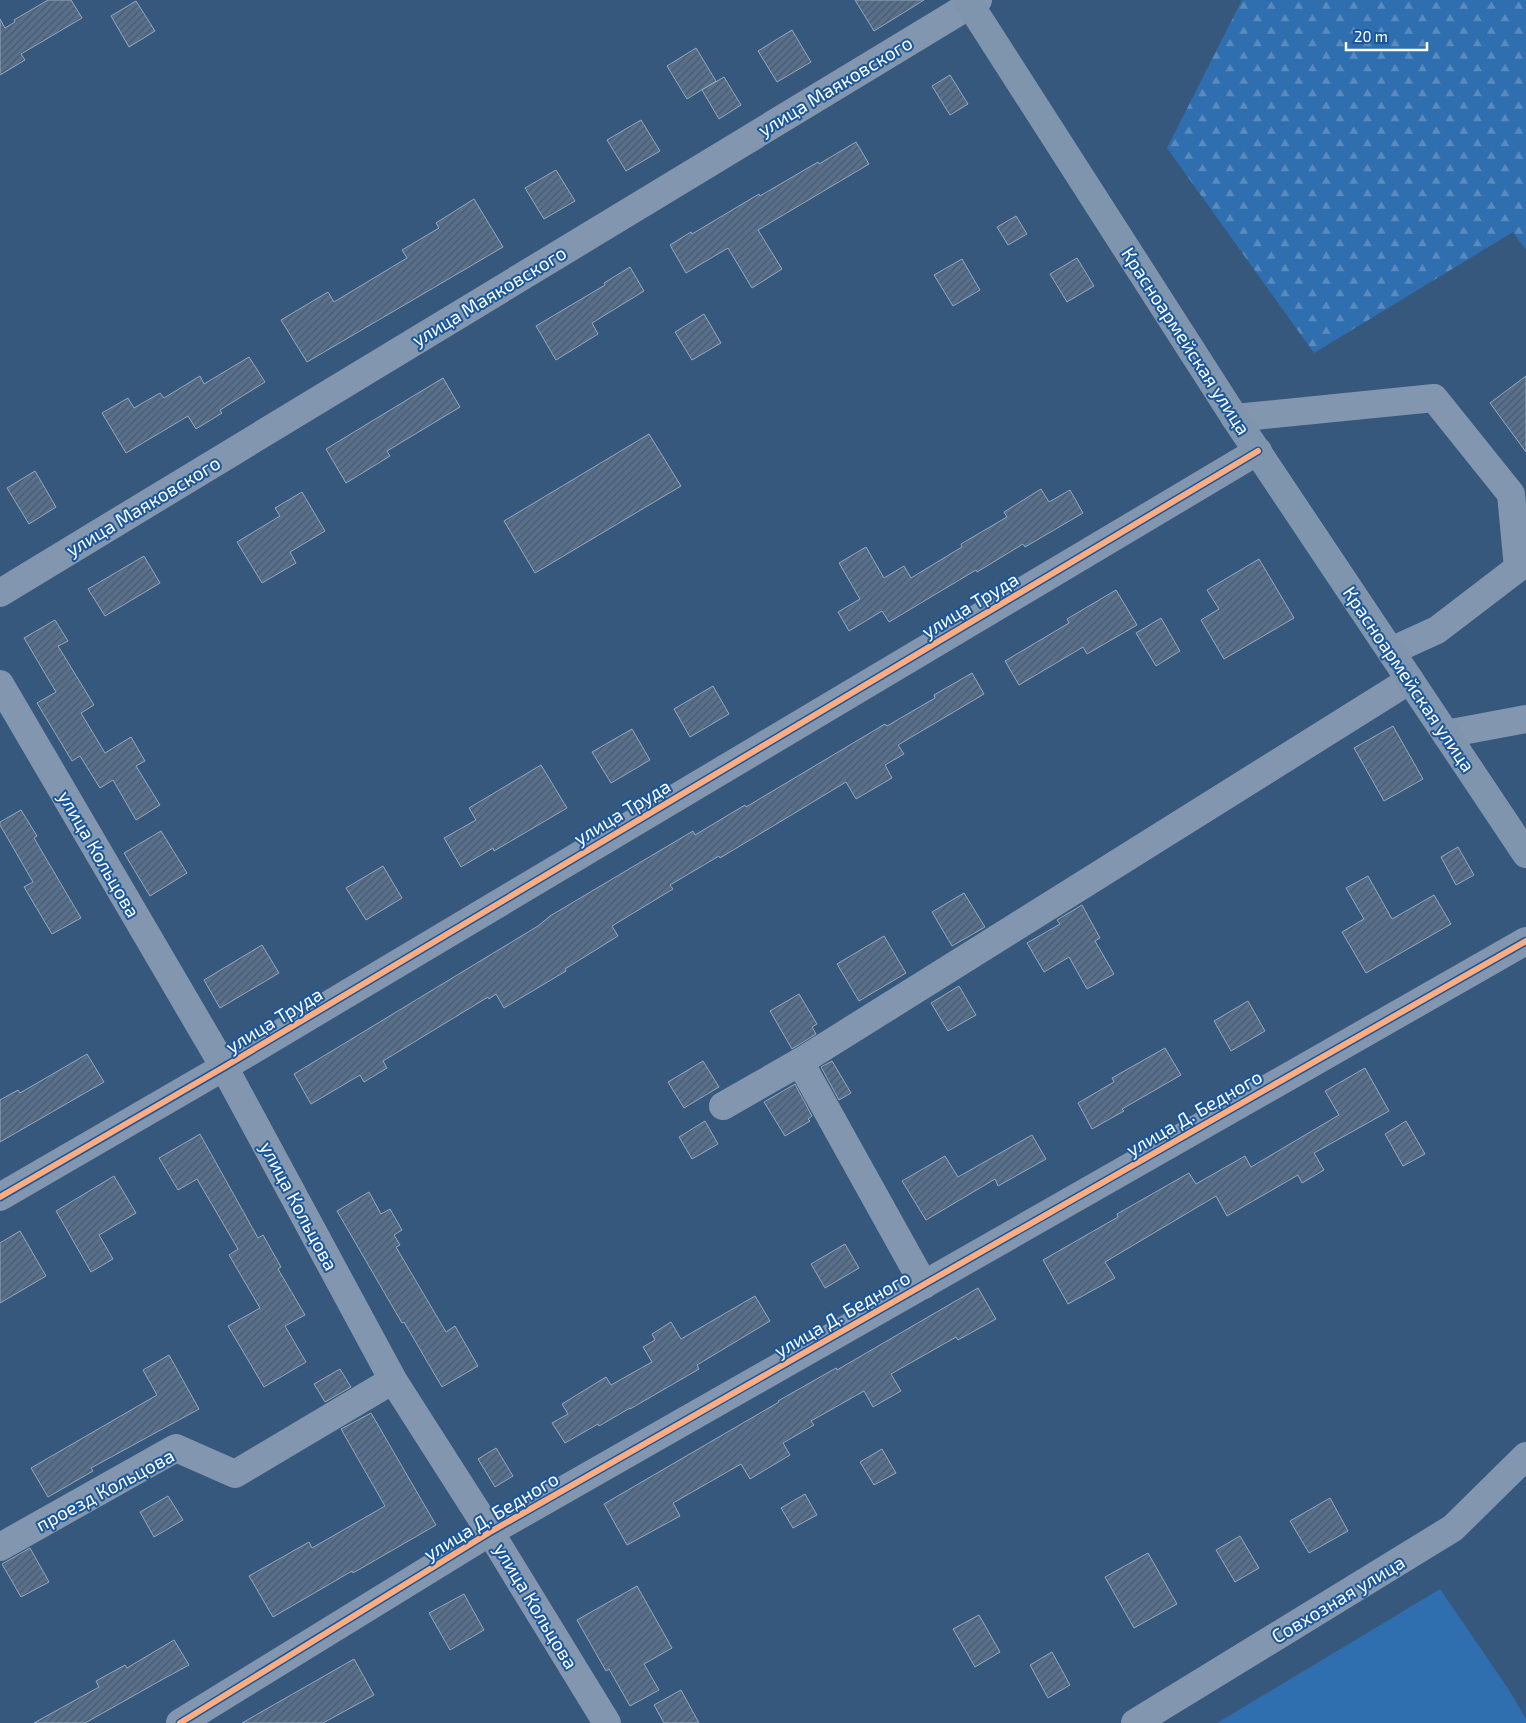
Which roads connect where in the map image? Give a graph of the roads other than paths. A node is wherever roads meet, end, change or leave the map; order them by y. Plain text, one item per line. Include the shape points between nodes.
1 (972, 2) edge
2 (1235, 418) junction
3 (1258, 452) junction
4 (0, 593) edge
5 (1391, 651) junction
6 (1410, 680) junction
7 (0, 684) edge
8 (1526, 719) edge
9 (1446, 734) junction
10 (1526, 854) edge
11 (1526, 941) edge
12 (800, 1062) junction
13 (224, 1067) junction
14 (724, 1106) dead end
15 (0, 1197) edge
16 (924, 1285) junction
17 (393, 1380) junction
18 (1526, 1456) edge
19 (490, 1532) junction
20 (0, 1547) edge
21 (180, 1723) edge
22 (607, 1723) edge
23 (1135, 1723) edge

1 - 2 main road, Красноармейская улица
1 - 4 street, улица Маяковского
2 - 3 main road, Красноармейская улица
2 - 5 street via 1434,398 1511,494 1518,568 1437,630
3 - 5 main road, Красноармейская улица
3 - 13 street, улица Труда
5 - 6 main road, Красноармейская улица
6 - 9 main road, Красноармейская улица
6 - 12 street
7 - 13 street, улица Кольцова
8 - 9 street
9 - 10 main road, Красноармейская улица
11 - 16 street, улица Д. Бедного
12 - 14 street
12 - 16 street
13 - 15 street, улица Труда
13 - 17 street, улица Кольцова
16 - 19 street, улица Д. Бедного
17 - 19 street, улица Кольцова
17 - 20 street, проезд Кольцова via 235,1474 176,1448
18 - 23 street, Совхозная улица via 1453,1528
19 - 21 street, улица Д. Бедного
19 - 22 street, улица Кольцова

